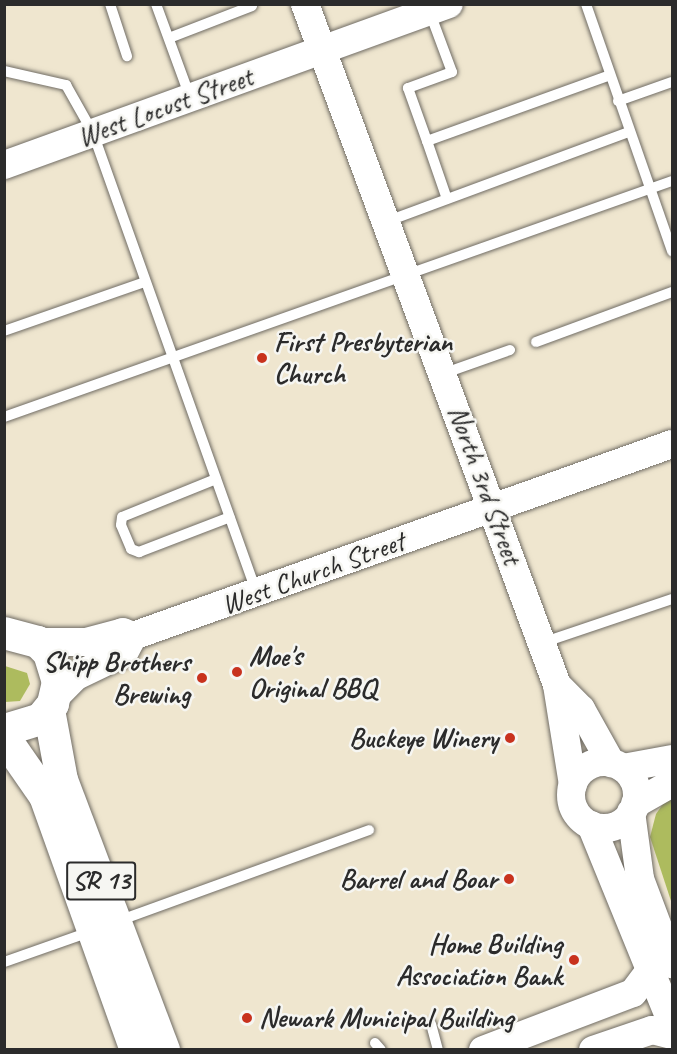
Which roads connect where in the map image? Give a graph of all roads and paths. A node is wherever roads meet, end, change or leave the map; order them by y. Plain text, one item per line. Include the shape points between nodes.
1 (110, 4) edge
2 (156, 4) edge
3 (304, 4) edge
4 (586, 4) edge
5 (252, 6) edge
6 (435, 7) edge
7 (168, 38) junction
8 (325, 48) junction
9 (127, 56) dead end
10 (4, 71) edge
11 (609, 76) junction
12 (672, 82) edge
13 (190, 98) junction
14 (618, 101) junction
15 (630, 132) junction
16 (93, 133) junction
17 (427, 141) junction
18 (4, 165) edge
19 (672, 181) edge
20 (651, 189) junction
21 (447, 199) junction
22 (388, 221) junction
23 (672, 251) edge
24 (409, 275) junction
25 (145, 282) junction
26 (672, 292) edge
27 (4, 331) edge
28 (536, 342) dead end
29 (510, 350) dead end
30 (171, 357) junction
31 (445, 373) junction
32 (4, 417) edge
33 (672, 444) edge
34 (216, 479) junction
35 (494, 508) junction
36 (230, 517) junction
37 (257, 594) junction
38 (672, 599) edge
39 (4, 611) edge
40 (133, 636) junction
41 (22, 637) edge
42 (542, 643) junction
43 (557, 685) junction
44 (52, 704) junction
45 (4, 730) edge
46 (4, 737) edge
47 (672, 759) edge
48 (617, 766) junction
49 (672, 783) edge
50 (573, 784) junction
51 (633, 808) junction
52 (591, 825) junction
53 (369, 830) dead end
54 (105, 926) junction
55 (4, 962) edge
56 (662, 966) edge
57 (431, 1024) dead end
58 (669, 1024) edge
59 (136, 1050) edge
60 (164, 1050) edge
61 (438, 1050) edge
62 (483, 1050) edge
63 (593, 1050) edge

1 - 9 lane
2 - 7 lane
3 - 8 street, North 3rd Street
4 - 11 lane
5 - 7 lane
6 - 8 street, West Locust Street
6 - 17 lane via 452,72 408,88
7 - 13 lane
8 - 13 street, West Locust Street
8 - 22 street, North 3rd Street
10 - 16 lane via 66,85
11 - 14 lane
11 - 17 lane
12 - 14 lane
13 - 16 street, West Locust Street
14 - 15 lane
15 - 20 lane
15 - 21 lane
16 - 18 street, West Locust Street
16 - 25 lane
17 - 21 lane
19 - 20 lane
20 - 23 lane
20 - 24 lane
21 - 22 lane
22 - 24 street, North 3rd Street
24 - 30 lane
24 - 31 street, North 3rd Street
25 - 27 lane
25 - 30 lane
26 - 28 lane
29 - 31 lane
30 - 32 lane
30 - 34 lane
31 - 35 street, North 3rd Street
33 - 35 street, West Church Street
34 - 36 lane
34 - 36 lane via 122,517 121,525 131,549 139,552
35 - 37 street, West Church Street
35 - 42 street, North 3rd Street
36 - 37 lane
37 - 40 street, West Church Street
38 - 42 lane
39 - 41 main road
40 - 41 street, West Church Street via 123,632 86,642
40 - 44 street via 124,653 76,676
41 - 44 main road via 56,667
42 - 43 street, North 3rd Street
43 - 48 street, North 3rd Street via 581,709
43 - 50 street, North 3rd Street
44 - 45 main road via 31,725
44 - 54 main road, SR 13 via 62,780
46 - 54 main road, SR 13 via 45,796
47 - 48 street
48 - 50 street via 584,769
48 - 51 street via 635,784
49 - 51 street
50 - 52 street via 572,804
51 - 52 street via 609,827
51 - 56 street via 640,879
52 - 56 street
53 - 54 lane
54 - 55 lane
54 - 59 main road, SR 13
54 - 60 main road, SR 13
56 - 58 street
56 - 62 street via 633,993
57 - 61 lane
58 - 63 street

